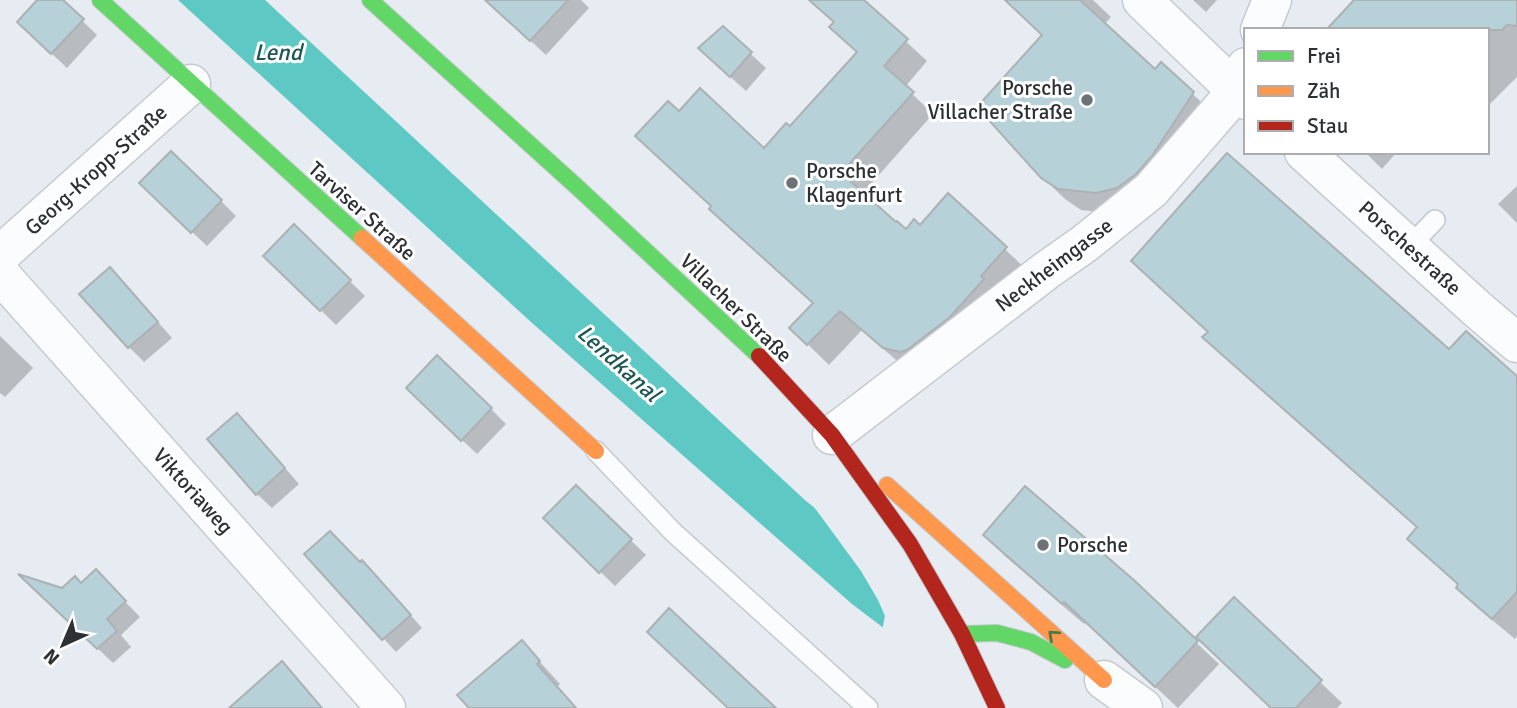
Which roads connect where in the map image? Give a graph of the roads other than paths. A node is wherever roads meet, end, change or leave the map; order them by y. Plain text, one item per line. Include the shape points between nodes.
1 (100, 0) edge
2 (370, 0) edge
3 (1142, 0) edge
4 (1272, 0) edge
5 (1261, 28) edge
6 (191, 84) junction
7 (1243, 86) edge
8 (1307, 154) edge
9 (0, 256) edge
10 (0, 274) edge
11 (1517, 343) edge
12 (832, 435) junction
13 (596, 452) joint
14 (962, 634) junction
15 (1104, 680) junction
16 (386, 708) edge
17 (868, 708) edge
18 (997, 708) edge
19 (1143, 708) edge

1 - 6 main road, Tarviser Straße
2 - 12 main road, Villacher Straße via 748,346
3 - 7 street
4 - 5 street
6 - 9 street, Georg-Kropp-Straße
6 - 13 main road, Tarviser Straße
7 - 12 street, Neckheimgasse via 1152,190
8 - 11 street, Porschestraße via 1422,234 1476,308
10 - 16 street, Viktoriaweg
12 - 14 main road, Villacher Straße via 910,544
15 -> 12 main road
13 - 17 lane via 673,532
14 - 15 main road via 998,633 1031,642
14 - 18 main road, Villacher Straße
15 - 19 street

